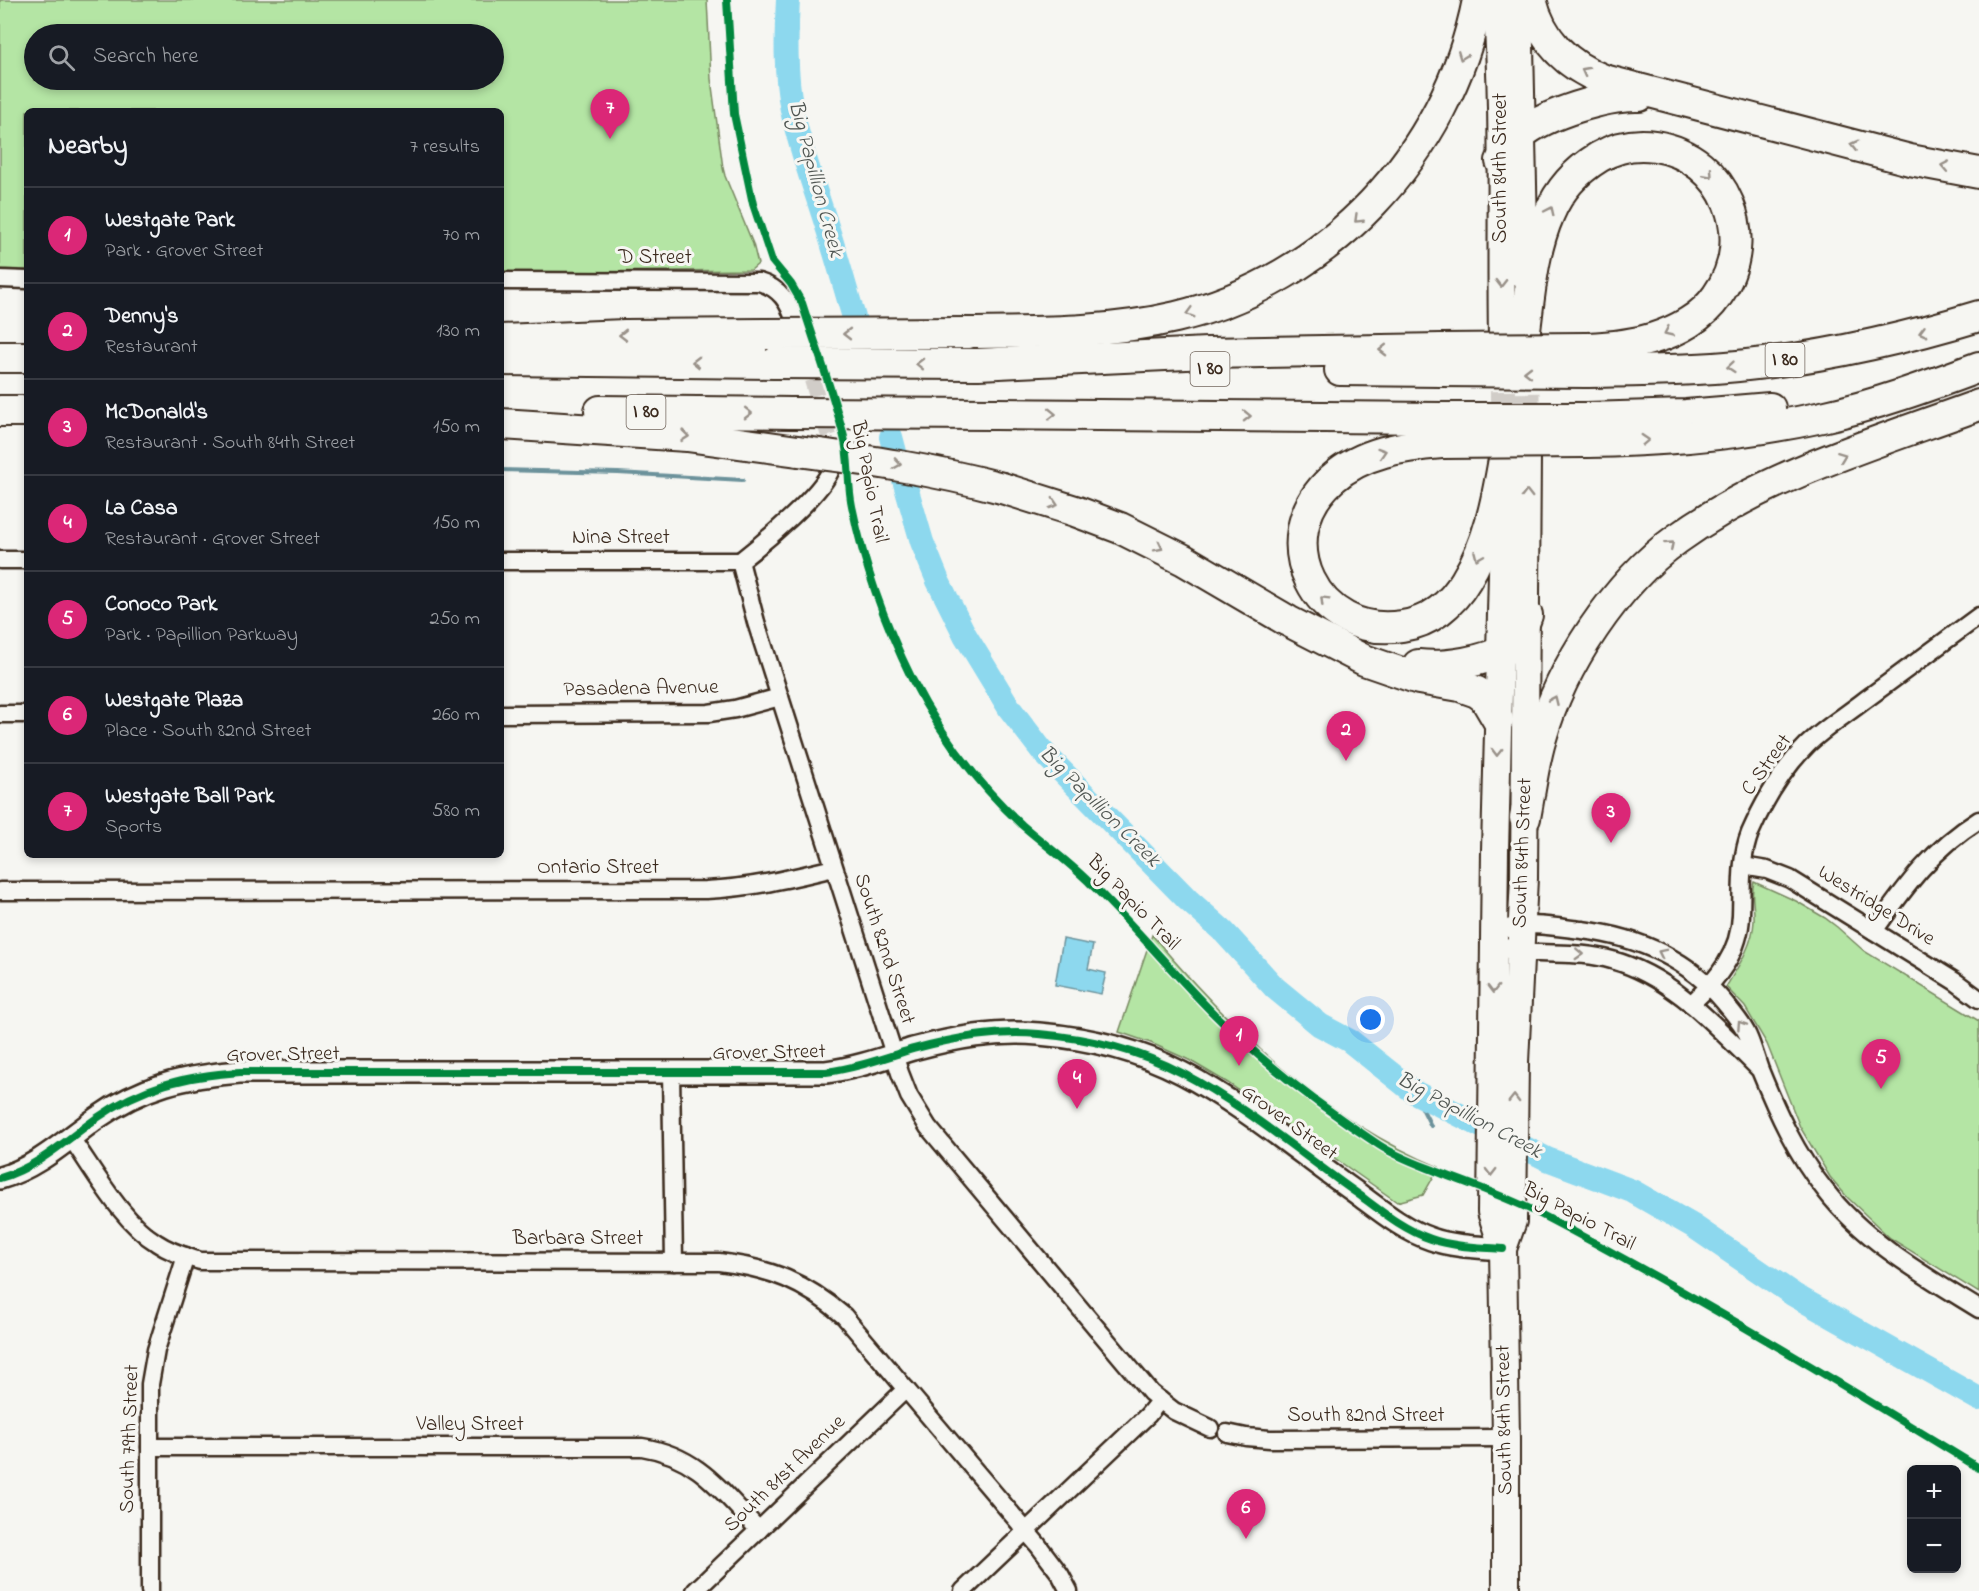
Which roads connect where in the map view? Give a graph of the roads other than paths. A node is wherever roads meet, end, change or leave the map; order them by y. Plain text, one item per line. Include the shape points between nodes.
1 (1478, 0) edge
2 (1496, 0) edge
3 (1519, 0) edge
4 (1531, 0) edge
5 (1680, 101) junction
6 (1522, 133) junction
7 (1501, 161) junction
8 (1979, 172) edge
9 (0, 279) edge
10 (24, 280) edge
11 (504, 281) edge
12 (1979, 316) edge
13 (794, 319) dead end
14 (1518, 334) junction
15 (504, 340) edge
16 (0, 357) edge
17 (24, 357) edge
18 (504, 360) edge
19 (1587, 360) junction
20 (1979, 367) edge
21 (1979, 405) edge
22 (504, 410) edge
23 (0, 411) edge
24 (24, 411) edge
25 (504, 424) edge
26 (1442, 431) junction
27 (1512, 457) junction
28 (831, 469) dead end
29 (0, 560) edge
30 (24, 560) edge
31 (504, 561) edge
32 (740, 561) junction
33 (1527, 615) junction
34 (1979, 616) edge
35 (1339, 646) junction
36 (1500, 651) junction
37 (780, 697) junction
38 (0, 714) edge
39 (24, 714) edge
40 (504, 714) edge
41 (1498, 720) junction
42 (1525, 818) junction
43 (1979, 820) edge
44 (1743, 866) junction
45 (834, 868) junction
46 (0, 891) edge
47 (1521, 926) junction
48 (1874, 931) junction
49 (1494, 937) junction
50 (1521, 952) junction
51 (1710, 986) junction
52 (1979, 999) edge
53 (1691, 1004) junction
54 (895, 1055) junction
55 (1760, 1070) junction
56 (671, 1072) junction
57 (71, 1138) junction
58 (0, 1178) edge
59 (1502, 1216) junction
60 (1503, 1249) junction
61 (186, 1256) junction
62 (674, 1262) junction
63 (1979, 1309) edge
64 (906, 1389) junction
65 (1160, 1400) junction
66 (1210, 1428) dead end
67 (1227, 1433) dead end
68 (1506, 1438) junction
69 (150, 1447) junction
70 (759, 1530) junction
71 (1026, 1531) junction
72 (150, 1591) edge
73 (695, 1591) edge
74 (963, 1591) edge
75 (1069, 1591) edge
76 (1506, 1591) edge

1 -> 15 highway, bridge via 1463,54 1440,108 1395,179 1318,252 1240,296 1175,317 1102,329
2 - 7 main road, South 84th Street
3 - 6 main road, South 84th Street
5 -> 4 highway via 1604,80 1565,59 1545,33
5 - 6 highway via 1635,96 1596,100
8 -> 5 highway via 1910,159
6 - 7 highway
6 - 14 main road, South 84th Street
7 -> 14 main road, South 84th Street
9 - 10 street
11 - 13 street, D Street via 759,282 781,293
12 -> 19 highway, I 80 via 1880,343 1796,359 1701,369
14 -> 19 highway via 1541,235 1554,204 1572,178 1606,153 1625,147 1645,145 1683,154 1701,165 1727,198 1735,247 1726,281 1706,309 1692,320
16 - 17 highway
19 -> 18 highway, I 80, bridge via 978,364
26 -> 20 highway, I 80, bridge via 1587,430 1686,415 1772,408 1861,394
42 -> 21 highway via 1540,739 1565,677 1601,617 1647,566 1676,540 1770,485
22 -> 26 highway, I 80, bridge via 994,414
23 - 24 highway
25 -> 35 highway, bridge via 687,436 904,465 1002,488 1120,528
27 -> 26 highway via 1480,552 1465,582 1448,603 1427,619 1411,625 1378,628 1359,624 1328,604 1305,572 1301,553 1307,512 1318,493 1348,467
33 -> 27 main road, South 84th Street
27 - 36 main road, South 84th Street via 1504,534
28 - 32 street via 806,501
29 - 30 street
31 - 32 street, Nina Street
32 - 37 street, South 82nd Street
33 - 36 highway via 1516,640
33 - 42 main road, South 84th Street
34 - 44 street, C Street via 1806,746 1784,772 1764,806 1746,844
35 - 36 highway via 1394,662 1429,666 1467,662
35 - 41 highway via 1389,670 1477,692
36 - 41 main road, South 84th Street
37 - 40 street, Pasadena Avenue via 710,713
37 - 45 street, South 82nd Street
38 - 39 street
41 -> 49 main road, South 84th Street
42 - 47 main road, South 84th Street
43 - 48 street via 1927,861
44 - 48 street, Westridge Drive via 1790,879
44 - 51 street, C Street via 1737,941
45 - 46 street, Ontario Street via 770,884 706,890
45 - 54 street, South 82nd Street
47 - 49 street
47 - 50 main road, South 84th Street
51 -> 47 street via 1688,967 1635,941 1600,932
48 - 52 street, Westridge Drive
49 - 50 street via 1507,949
49 -> 59 main road, South 84th Street via 1492,1050
50 -> 53 street via 1613,960 1656,979
59 -> 50 main road, South 84th Street
51 - 53 street, C Street
55 -> 51 street via 1748,1035
53 - 55 street
54 - 56 street, Grover Street via 825,1072
54 - 60 street, Grover Street via 961,1038 1008,1033 1066,1037 1135,1053 1214,1092 1407,1229 1450,1245
54 - 65 street, South 82nd Street via 909,1096 928,1127
55 - 63 street via 1803,1160 1852,1220 1905,1263
56 - 57 street, Grover Street via 205,1075 173,1081 141,1094 108,1111
56 - 62 street
57 - 58 street, Grover Street via 22,1170
57 - 61 street, Barbara Street via 130,1221 157,1243
59 - 60 main road, South 84th Street
60 - 68 main road, South 84th Street
61 - 62 street, Barbara Street via 215,1263
61 - 69 street, South 79th Street via 152,1366
62 - 64 street, Barbara Street via 744,1265 807,1288 844,1316
64 - 70 street, South 81st Avenue
64 - 71 street, Barbara Street
65 - 66 street, South 82nd Street
65 - 71 street
67 - 68 street, South 82nd Street via 1270,1439
68 - 76 main road, South 84th Street
69 - 70 street, Valley Street via 642,1447 675,1455 691,1464
69 - 72 street, South 79th Street
70 - 73 street, South 81st Avenue
71 - 74 street
71 - 75 street, Barbara Street

